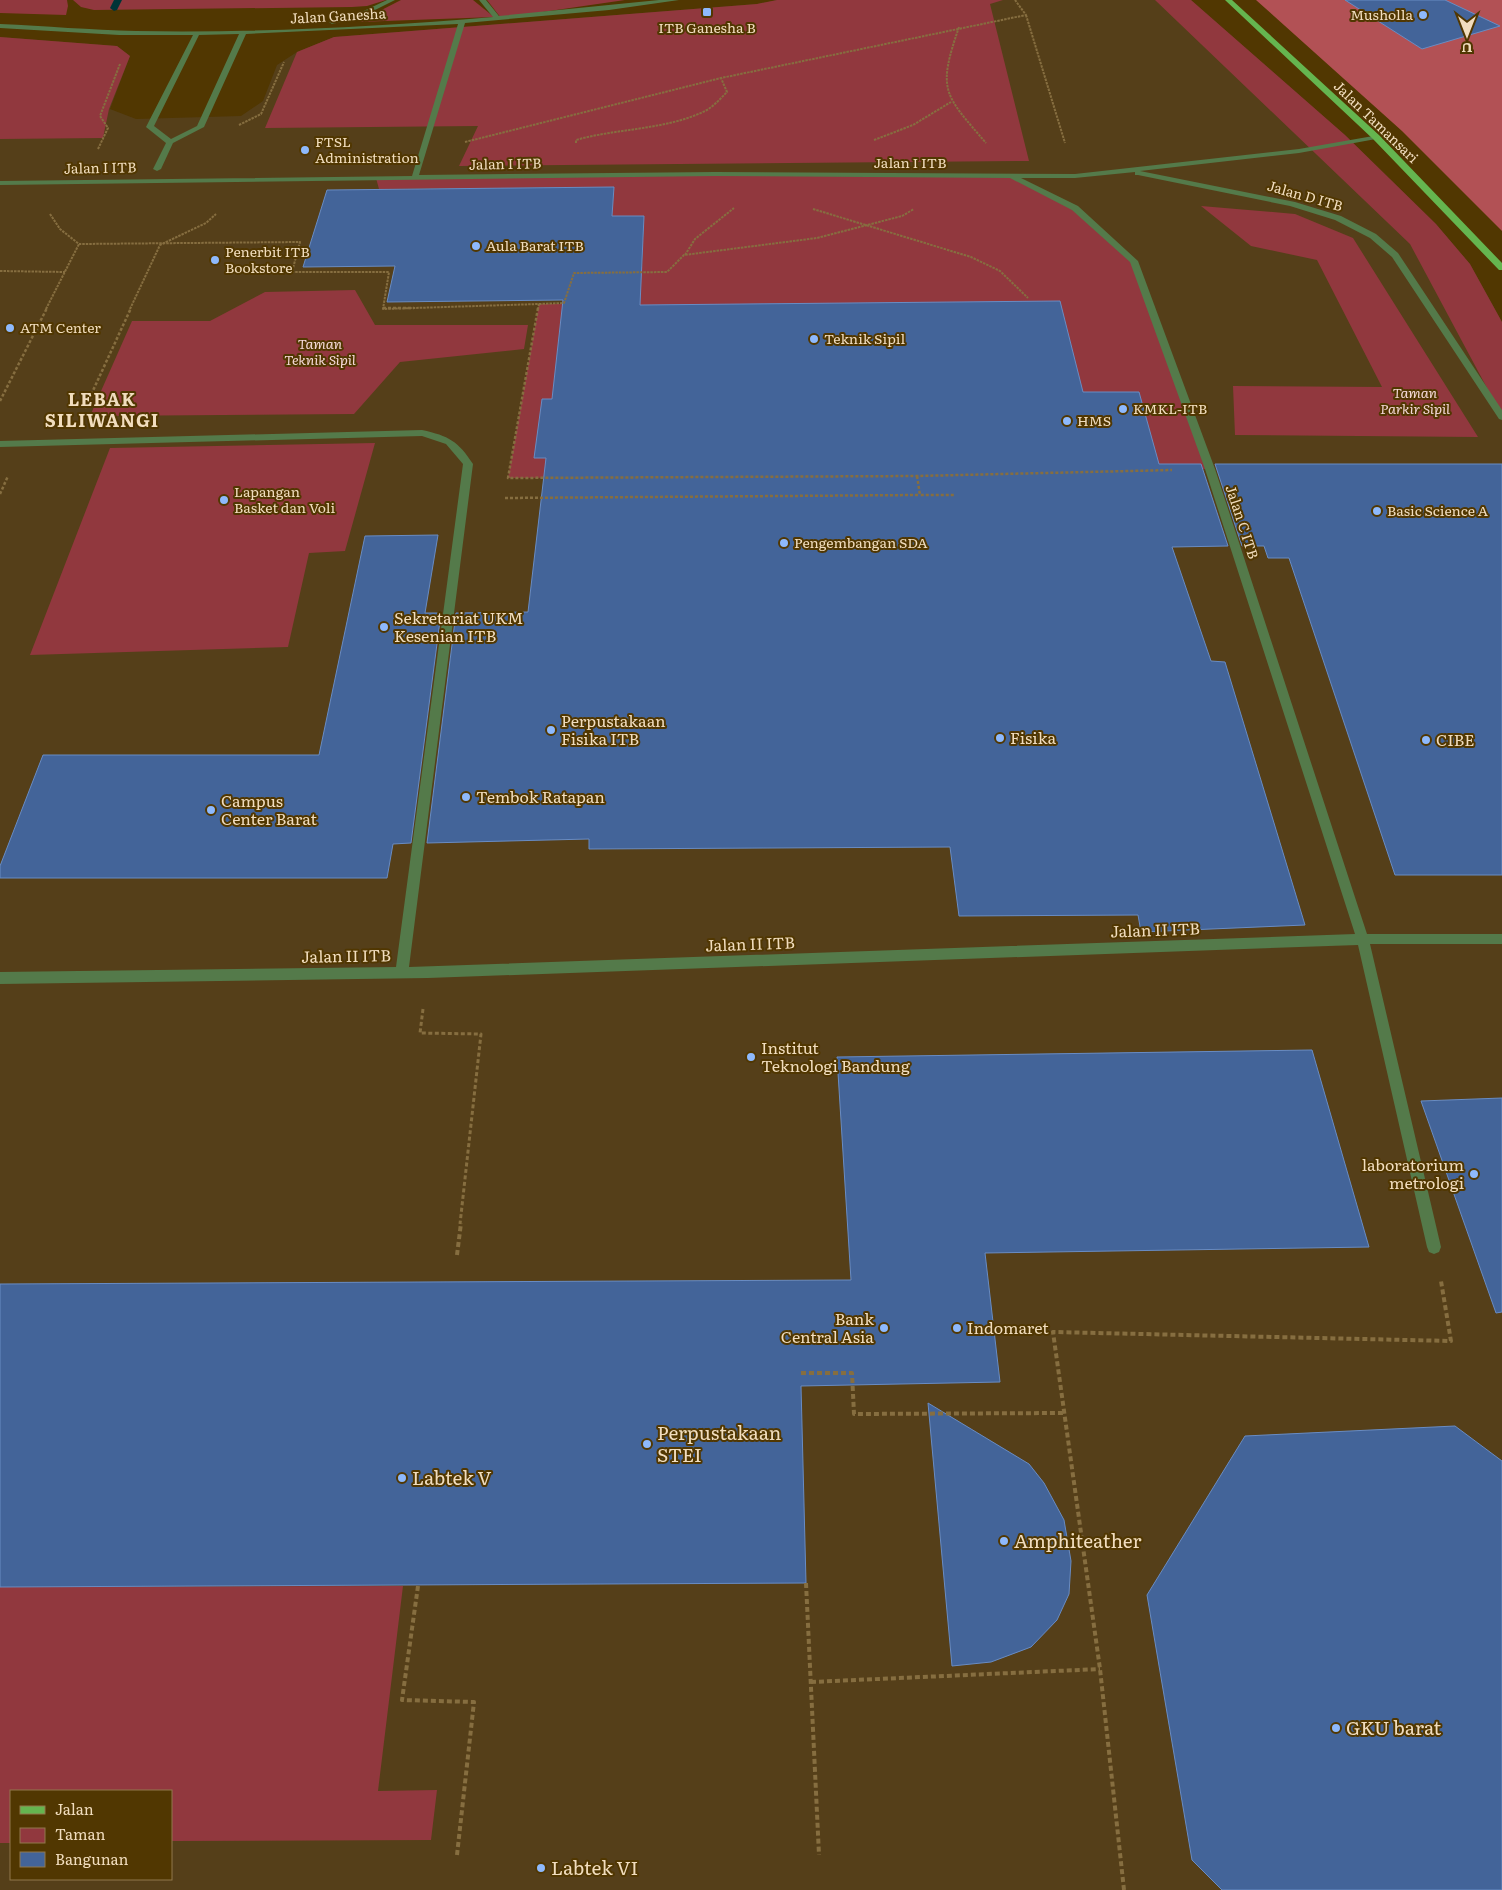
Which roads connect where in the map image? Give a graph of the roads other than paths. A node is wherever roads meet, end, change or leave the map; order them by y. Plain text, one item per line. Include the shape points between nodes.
1 (392, 0) edge
2 (482, 0) edge
3 (676, 0) edge
4 (1228, 0) edge
5 (498, 19) junction
6 (462, 21) junction
7 (0, 26) edge
8 (296, 31) junction
9 (244, 32) junction
10 (197, 33) junction
11 (1376, 137) junction
12 (170, 142) junction
13 (157, 169) dead end
14 (1126, 171) junction
15 (1010, 176) junction
16 (415, 177) junction
17 (0, 183) edge
18 (1502, 268) edge
19 (1502, 417) edge
20 (0, 444) edge
21 (1363, 939) junction
22 (1502, 939) edge
23 (402, 972) junction
24 (0, 978) edge
25 (1434, 1246) road end

1 - 8 street via 357,17
2 - 5 street
3 - 5 street, Jalan Ganesha
4 - 11 main road, Jalan Tamansari
5 - 6 street, Jalan Ganesha
6 - 8 street, Jalan Ganesha
6 - 16 street
7 - 10 street, Jalan Ganesha
8 - 9 street, Jalan Ganesha
9 - 10 street, Jalan Ganesha
9 - 12 street via 200,127
10 - 12 street via 150,127
11 - 14 street, Jalan D ITB via 1299,151
11 - 18 main road, Jalan Tamansari
12 - 13 street
14 - 15 street, Jalan D ITB via 1075,176
14 - 19 street, Jalan D ITB via 1292,204 1338,218 1373,236 1395,256 1414,282
15 - 16 street, Jalan I ITB
15 - 21 street, Jalan C ITB via 1075,208 1134,261 1210,469
16 - 17 street, Jalan I ITB
20 - 23 street via 422,433 443,437 457,446 468,464
21 - 22 street, Jalan II ITB
21 - 23 street, Jalan II ITB
21 - 25 street, Jalan C ITB
23 - 24 street, Jalan II ITB

